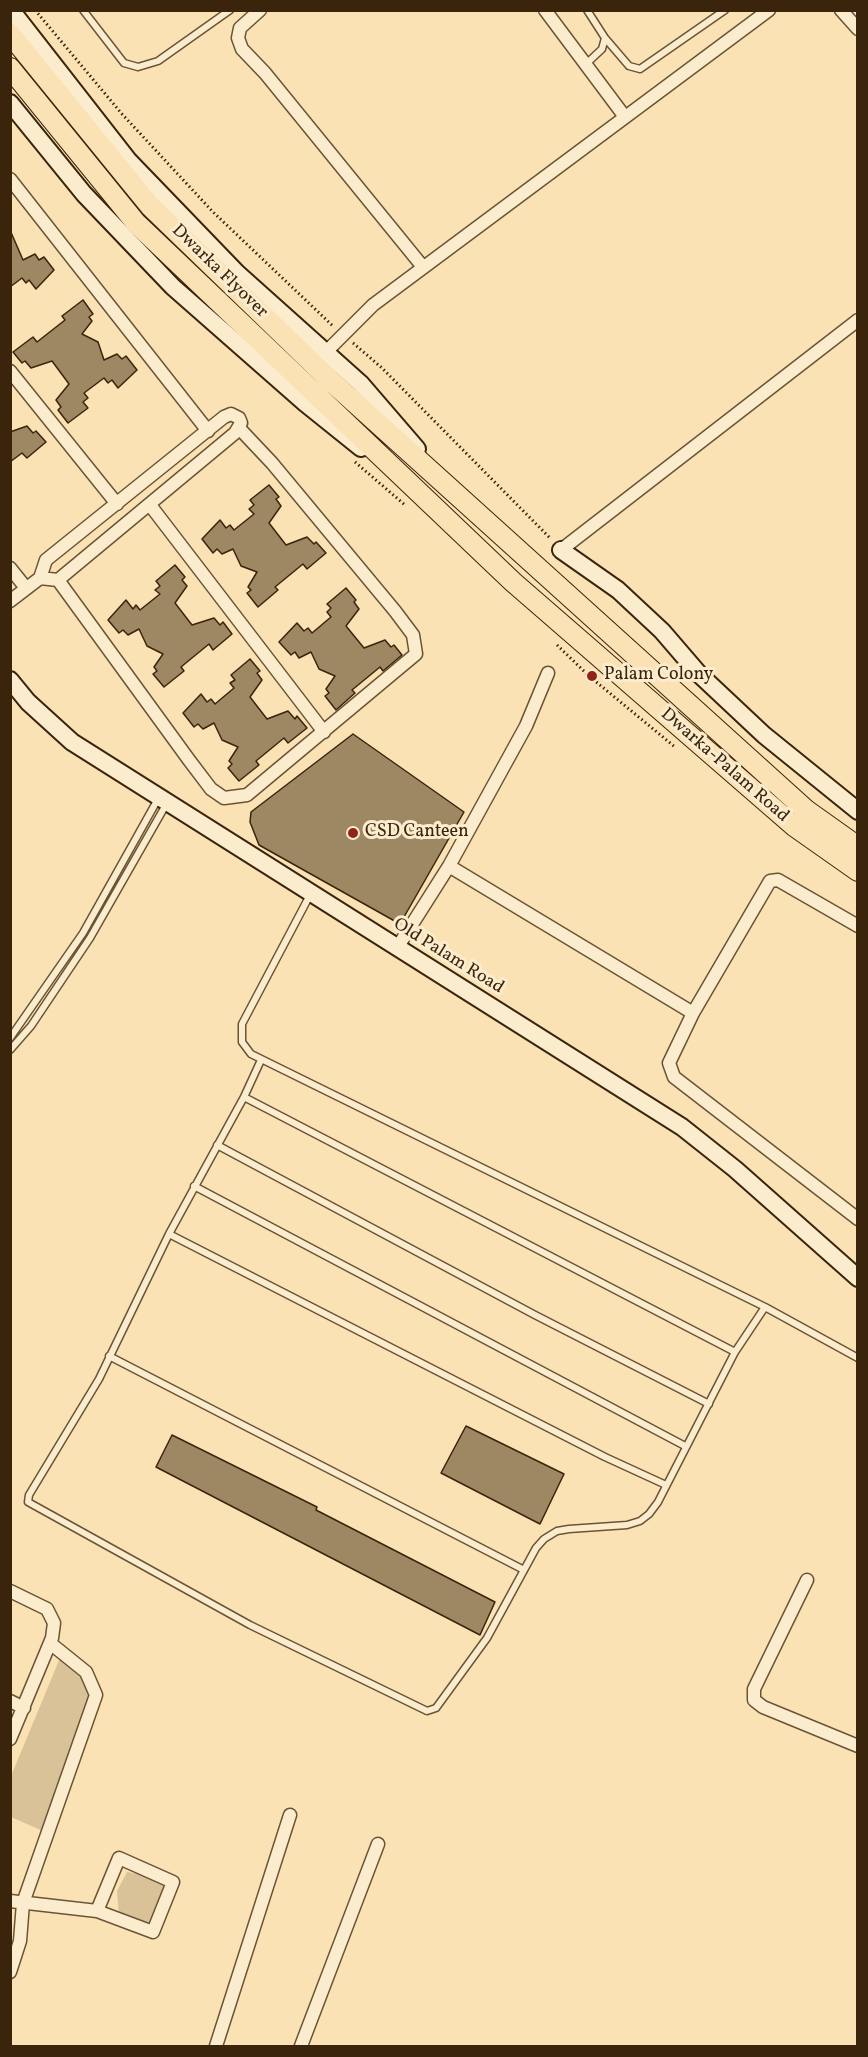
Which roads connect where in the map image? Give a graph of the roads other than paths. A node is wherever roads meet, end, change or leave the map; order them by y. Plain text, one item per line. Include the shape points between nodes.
1 (11, 10) edge
2 (83, 10) edge
3 (230, 10) edge
4 (260, 10) edge
5 (545, 10) edge
6 (587, 10) edge
7 (725, 10) edge
8 (769, 10) edge
9 (842, 10) edge
10 (858, 29) edge
11 (10, 34) edge
12 (605, 38) junction
13 (585, 64) junction
14 (10, 68) edge
15 (10, 103) edge
16 (625, 117) junction
17 (10, 179) edge
18 (423, 267) junction
19 (858, 320) edge
20 (326, 352) junction
21 (10, 370) edge
22 (239, 428) junction
23 (208, 431) junction
24 (450, 488) junction
25 (117, 504) junction
26 (150, 506) junction
27 (437, 509) junction
28 (561, 550) joint
29 (10, 568) edge
30 (40, 578) junction
31 (58, 580) junction
32 (26, 588) junction
33 (10, 601) edge
34 (548, 673) dead end
35 (10, 680) edge
36 (324, 732) junction
37 (163, 800) junction
38 (858, 811) edge
39 (858, 847) edge
40 (449, 866) junction
41 (858, 871) edge
42 (311, 893) junction
43 (858, 926) edge
44 (397, 948) junction
45 (693, 1013) junction
46 (10, 1038) edge
47 (10, 1050) edge
48 (261, 1060) junction
49 (244, 1097) junction
50 (217, 1145) junction
51 (194, 1186) junction
52 (858, 1219) edge
53 (169, 1234) junction
54 (858, 1278) edge
55 (765, 1307) junction
56 (735, 1352) junction
57 (109, 1356) junction
58 (858, 1358) edge
59 (709, 1404) junction
60 (685, 1446) junction
61 (666, 1485) junction
62 (524, 1570) junction
63 (807, 1580) dead end
64 (10, 1591) edge
65 (50, 1643) junction
66 (10, 1701) edge
67 (24, 1708) junction
68 (10, 1739) edge
69 (858, 1746) edge
70 (291, 1815) dead end
71 (378, 1844) dead end
72 (10, 1900) edge
73 (23, 1903) junction
74 (97, 1911) junction
75 (10, 1972) edge
76 (216, 2046) edge
77 (301, 2046) edge

1 - 20 street via 128,160 237,273
2 - 3 lane via 124,63 138,67 158,61
4 - 18 street via 240,28 242,49
5 - 13 street
6 - 12 lane
7 - 12 lane via 640,69 629,66
8 - 16 street
9 - 10 street
11 - 24 main road, Dwarka Flyover via 150,206
12 - 13 lane via 602,49
13 - 16 street
14 - 27 main road, Dwarka Flyover via 136,222
15 - 27 street via 84,194 173,287 305,403
16 - 18 street
17 - 23 street
18 - 20 street via 373,305
19 - 28 street
20 - 24 street via 361,384
21 - 25 street
22 - 23 street via 239,418 231,414
22 - 26 street
22 - 36 street via 413,635 416,654
23 - 25 street
24 - 39 main road, Dwarka-Palam Road via 806,810
25 - 30 street via 46,560
26 - 31 street
26 - 36 street
27 - 41 main road, Dwarka-Palam Road via 513,582 785,819
28 - 38 street via 618,590 764,735
29 - 32 street
30 - 31 street
30 - 32 street
31 - 36 street via 189,760 224,798 247,795
32 - 33 street
34 - 40 street via 526,726
35 - 37 street, Old Palam Road via 72,742
37 - 42 street, Old Palam Road
37 - 46 lane via 83,933
37 - 47 lane via 90,938 31,1026
40 - 44 street
40 - 45 street
42 - 44 street, Old Palam Road
42 - 48 lane via 242,1024 245,1048
43 - 45 street via 778,880 770,880
44 - 54 street, Old Palam Road via 682,1127
45 - 52 street via 669,1063 674,1077
48 - 49 lane
48 - 55 lane
49 - 50 lane
49 - 56 lane
50 - 51 lane
50 - 59 lane
51 - 53 lane
51 - 60 lane
53 - 57 lane
53 - 61 lane
55 - 56 lane
55 - 58 lane
56 - 59 lane
57 - 62 lane
57 - 62 lane via 28,1502 250,1624 421,1710 432,1710 487,1638
59 - 60 lane
60 - 61 lane
61 - 62 lane via 658,1502 640,1521 608,1528 557,1531 536,1548
63 - 69 street via 754,1689 754,1700
64 - 65 street via 39,1604 52,1615 54,1631
65 - 67 street
65 - 73 street via 86,1672 96,1695
66 - 67 street
67 - 68 street
70 - 76 street
71 - 77 street
72 - 73 street
73 - 74 street
73 - 75 street via 20,1941
74 - 74 street via 153,1932 173,1882 119,1858

